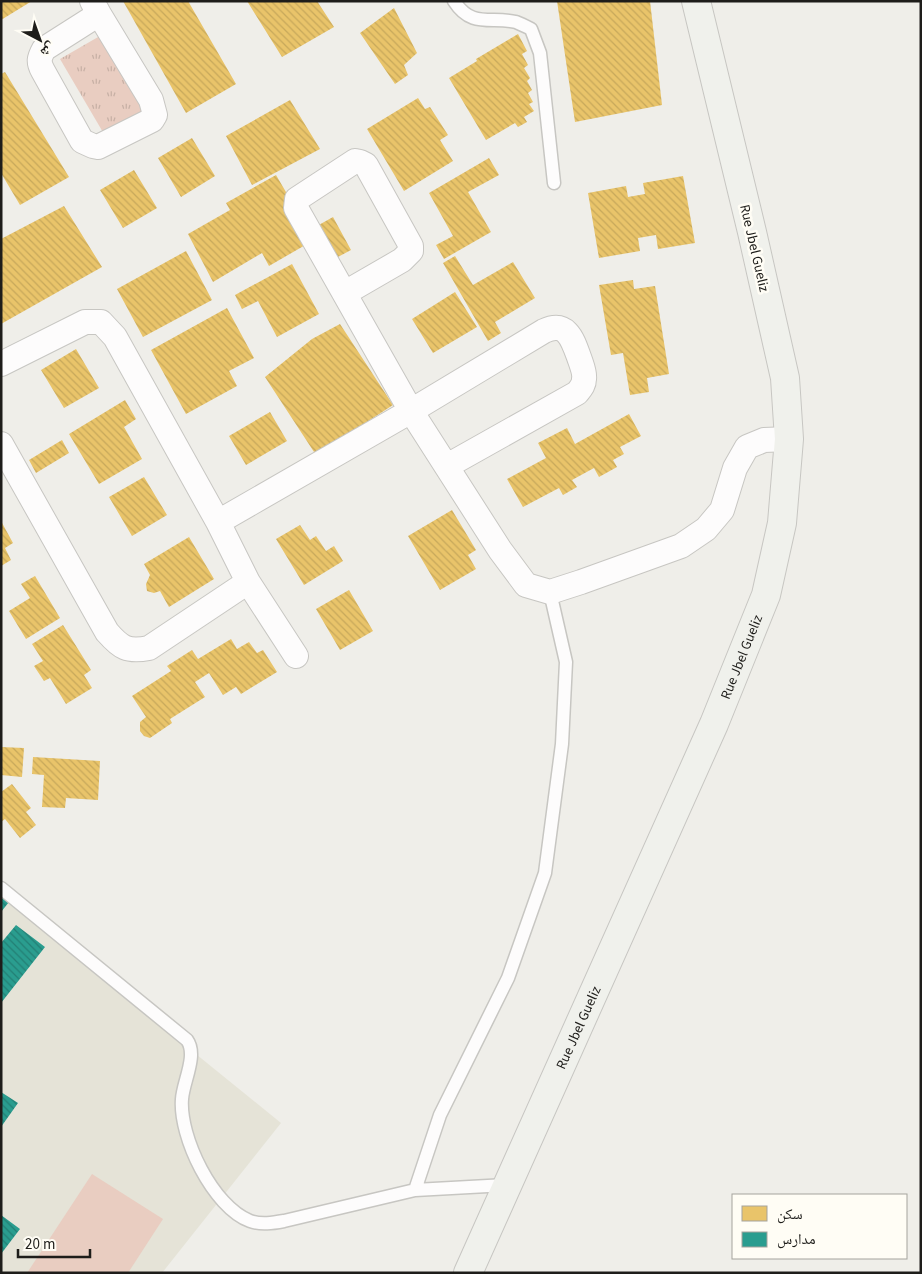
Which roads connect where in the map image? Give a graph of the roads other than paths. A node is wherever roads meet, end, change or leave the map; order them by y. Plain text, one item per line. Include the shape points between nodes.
1 (454, 1) edge
2 (696, 1) edge
3 (95, 8) edge
4 (554, 183) dead end
5 (345, 293) junction
6 (1, 364) edge
7 (411, 411) junction
8 (790, 440) junction
9 (1, 444) edge
10 (448, 466) junction
11 (218, 522) junction
12 (248, 582) junction
13 (550, 592) junction
14 (296, 656) dead end
15 (1, 888) edge
16 (506, 1185) junction
17 (415, 1190) junction
18 (468, 1273) edge

1 - 4 lane via 468,16 482,21 517,22 531,29 540,54
2 - 8 street, Rue Jbel Gueliz via 785,378
3 - 3 street via 151,100 155,115 152,120 98,147 82,140 39,64 44,49
5 - 5 street via 296,204 297,200 355,161 366,165 411,251 402,260
5 - 7 street
6 - 11 street via 85,322 101,322 115,337
7 - 10 street
7 - 10 street via 551,328 568,332 585,376 577,393
7 - 11 street
8 - 13 street via 764,440 748,447 735,468 722,510 706,529 682,546
8 - 16 street, Rue Jbel Gueliz via 782,523 766,595 714,724
9 - 12 street via 107,632 126,649 148,648
10 - 13 street via 500,550 526,584
11 - 12 street
12 - 14 street
13 - 17 lane via 566,662 562,744 545,873 508,978 440,1116
15 - 17 lane via 189,1043 191,1057 182,1099 184,1125 194,1157 224,1203 250,1221 267,1224
16 - 17 lane
16 - 18 street, Rue Jbel Gueliz

